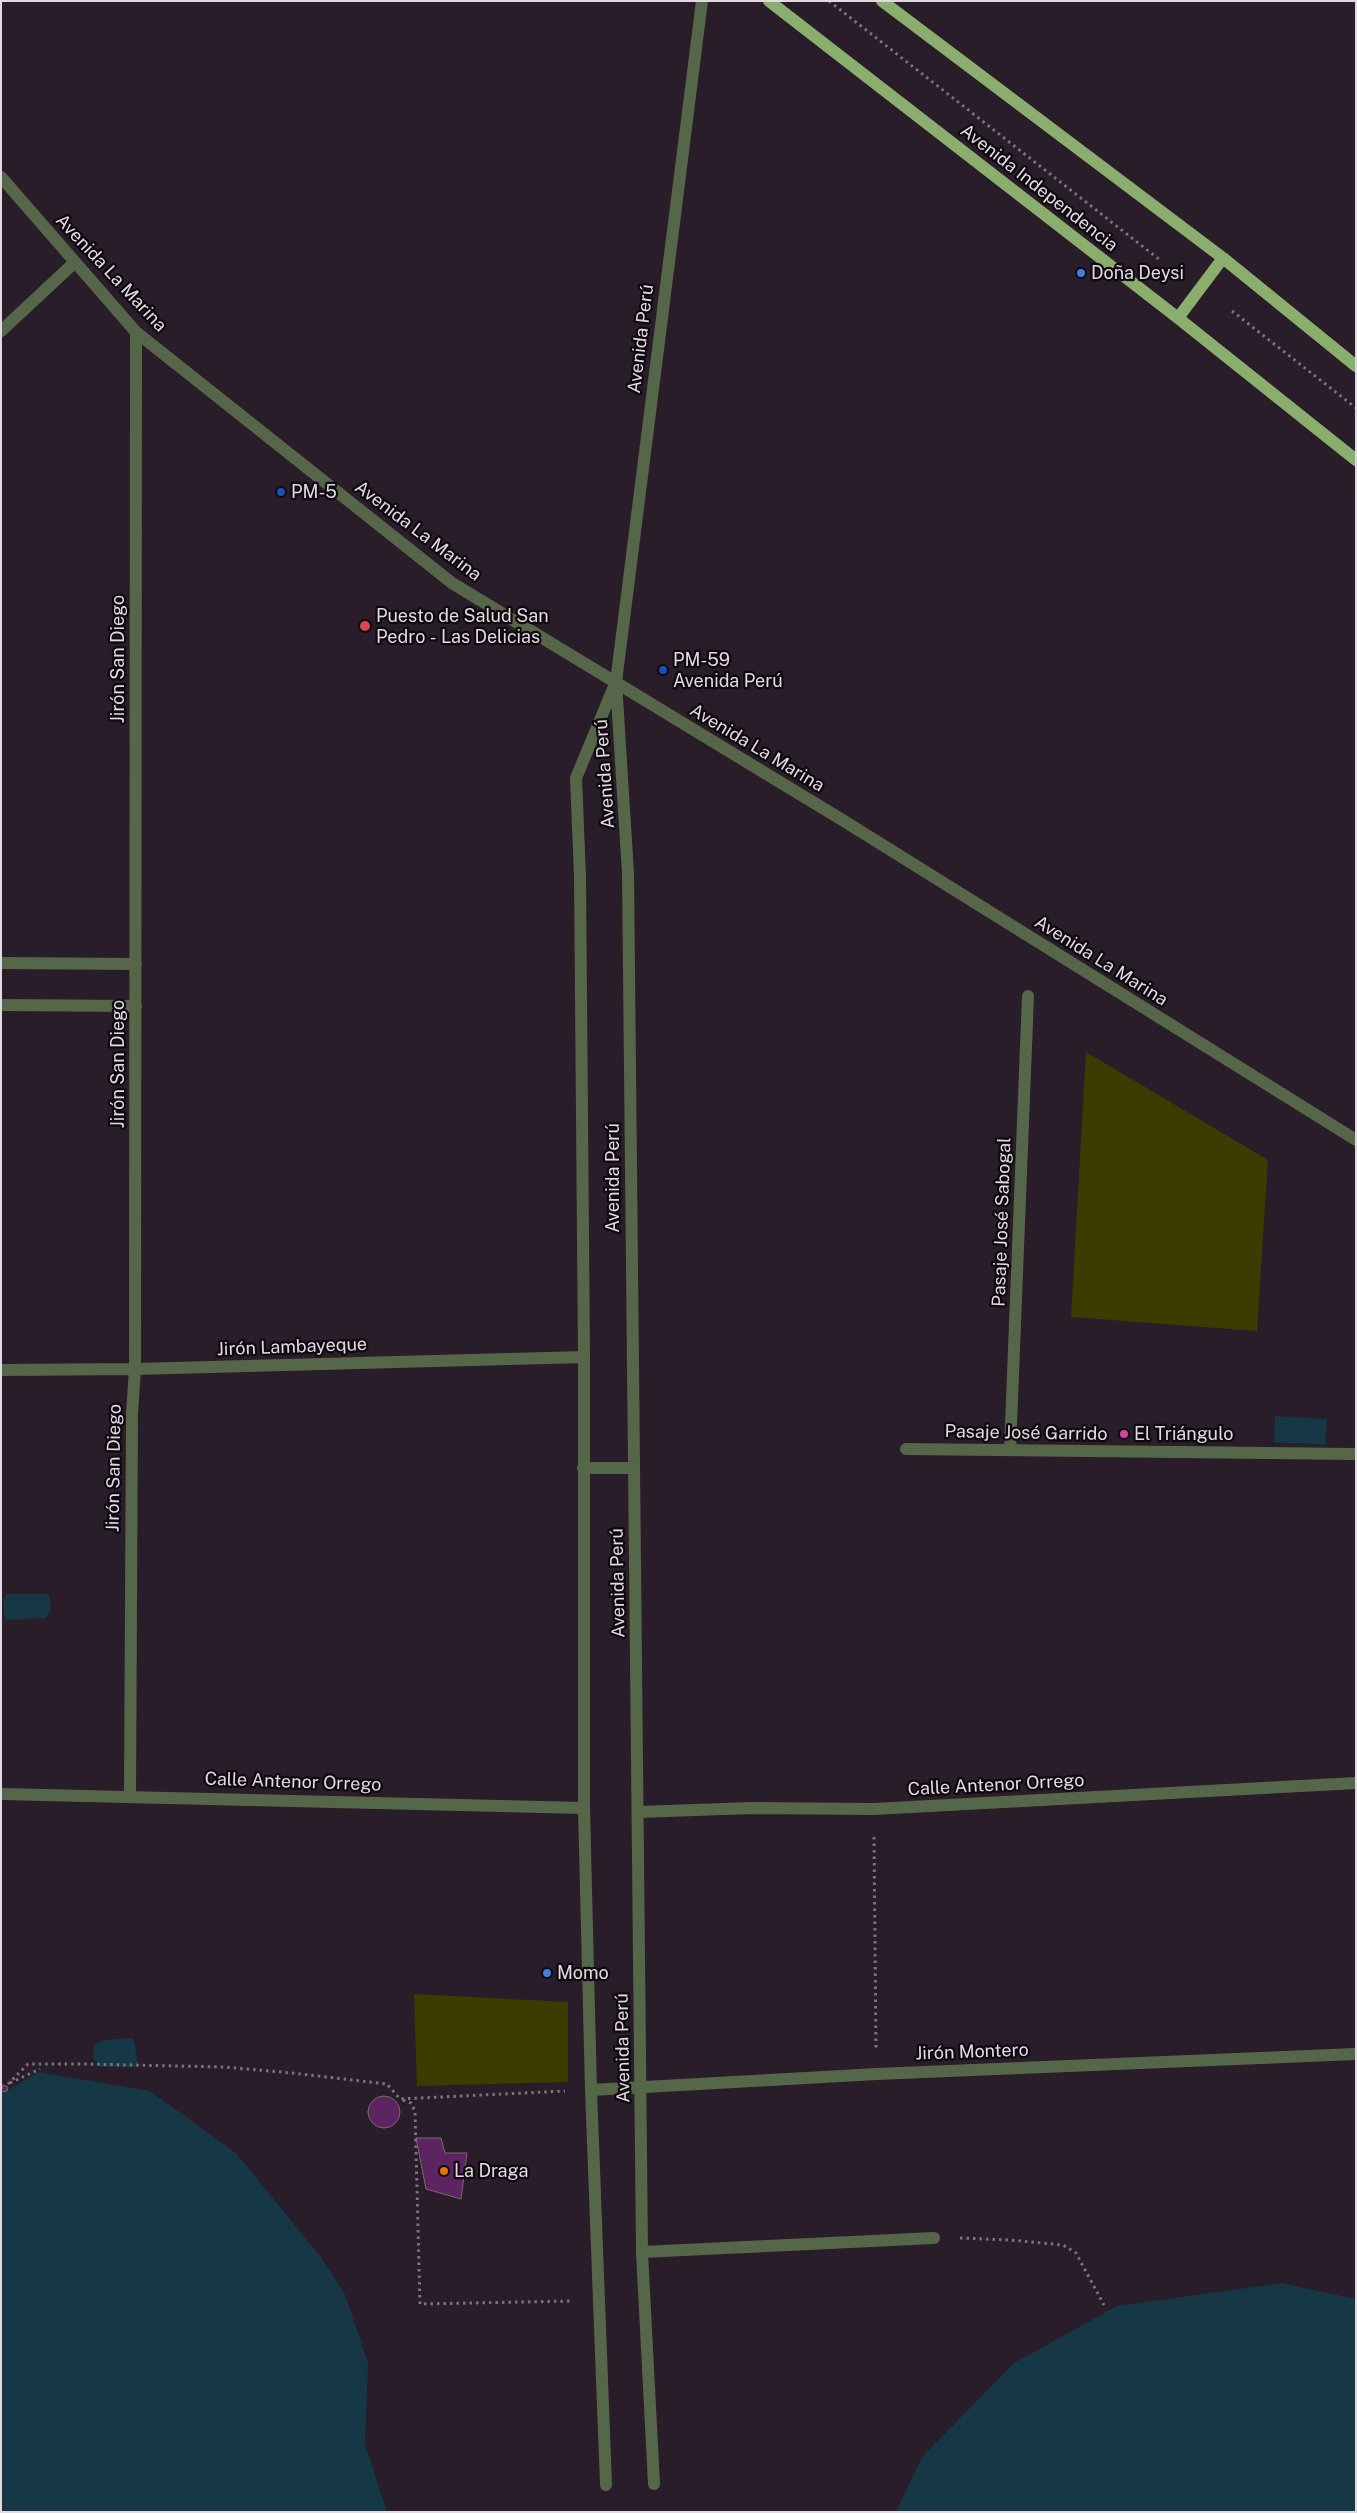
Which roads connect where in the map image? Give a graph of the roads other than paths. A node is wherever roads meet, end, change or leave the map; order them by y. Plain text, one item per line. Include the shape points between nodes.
1 (702, 1) edge
2 (769, 1) edge
3 (882, 1) edge
4 (1, 177) edge
5 (1223, 258) junction
6 (74, 263) junction
7 (1178, 318) junction
8 (1, 331) edge
9 (136, 332) junction
10 (1356, 366) edge
11 (1356, 460) edge
12 (616, 682) junction
13 (1, 963) edge
14 (136, 964) junction
15 (1028, 996) dead end
16 (1, 1005) edge
17 (136, 1006) junction
18 (1356, 1140) edge
19 (584, 1357) junction
20 (135, 1369) junction
21 (1, 1370) edge
22 (906, 1448) dead end
23 (1010, 1450) junction
24 (1356, 1454) edge
25 (583, 1468) junction
26 (634, 1468) junction
27 (1356, 1783) edge
28 (1, 1794) edge
29 (130, 1795) junction
30 (584, 1808) junction
31 (638, 1812) junction
32 (1356, 2054) edge
33 (641, 2088) junction
34 (591, 2090) junction
35 (934, 2238) road end
36 (642, 2252) junction
37 (654, 2484) dead end
38 (606, 2485) dead end

1 - 12 street, Avenida Perú
2 - 7 main road, Avenida Independencia
3 - 5 main road
4 - 6 street, Avenida La Marina
5 - 7 main road
5 - 10 main road
6 - 8 street
6 - 9 street, Avenida La Marina
7 - 11 main road, Avenida Independencia
9 - 12 street, Avenida La Marina via 452,583
9 - 14 street, Jirón San Diego
12 - 18 street, Avenida La Marina
12 - 19 street, Avenida Perú via 576,778 580,876
12 - 26 street, Avenida Perú via 628,873
13 - 14 street
14 - 17 street, Jirón San Diego
15 - 23 street, Pasaje José Sabogal
16 - 17 street
17 - 20 street, Jirón San Diego
19 - 20 street, Jirón Lambayeque
19 - 25 street, Avenida Perú
20 - 21 street, Jirón Lambayeque
20 - 29 street, Jirón San Diego
22 - 23 street, Pasaje José Garrido
23 - 24 street, Pasaje José Garrido
25 - 26 street
25 - 30 street, Avenida Perú
26 - 31 street, Avenida Perú
27 - 31 street, Calle Antenor Orrego via 874,1809 752,1808
28 - 29 street, Calle Antenor Orrego
29 - 30 street, Calle Antenor Orrego
30 - 34 street, Avenida Perú
31 - 33 street, Avenida Perú
32 - 33 street, Jirón Montero via 876,2074
33 - 34 street, Jirón Montero
33 - 36 street, Avenida Perú
34 - 38 street, Avenida Perú
35 - 36 street
36 - 37 street, Avenida Perú

